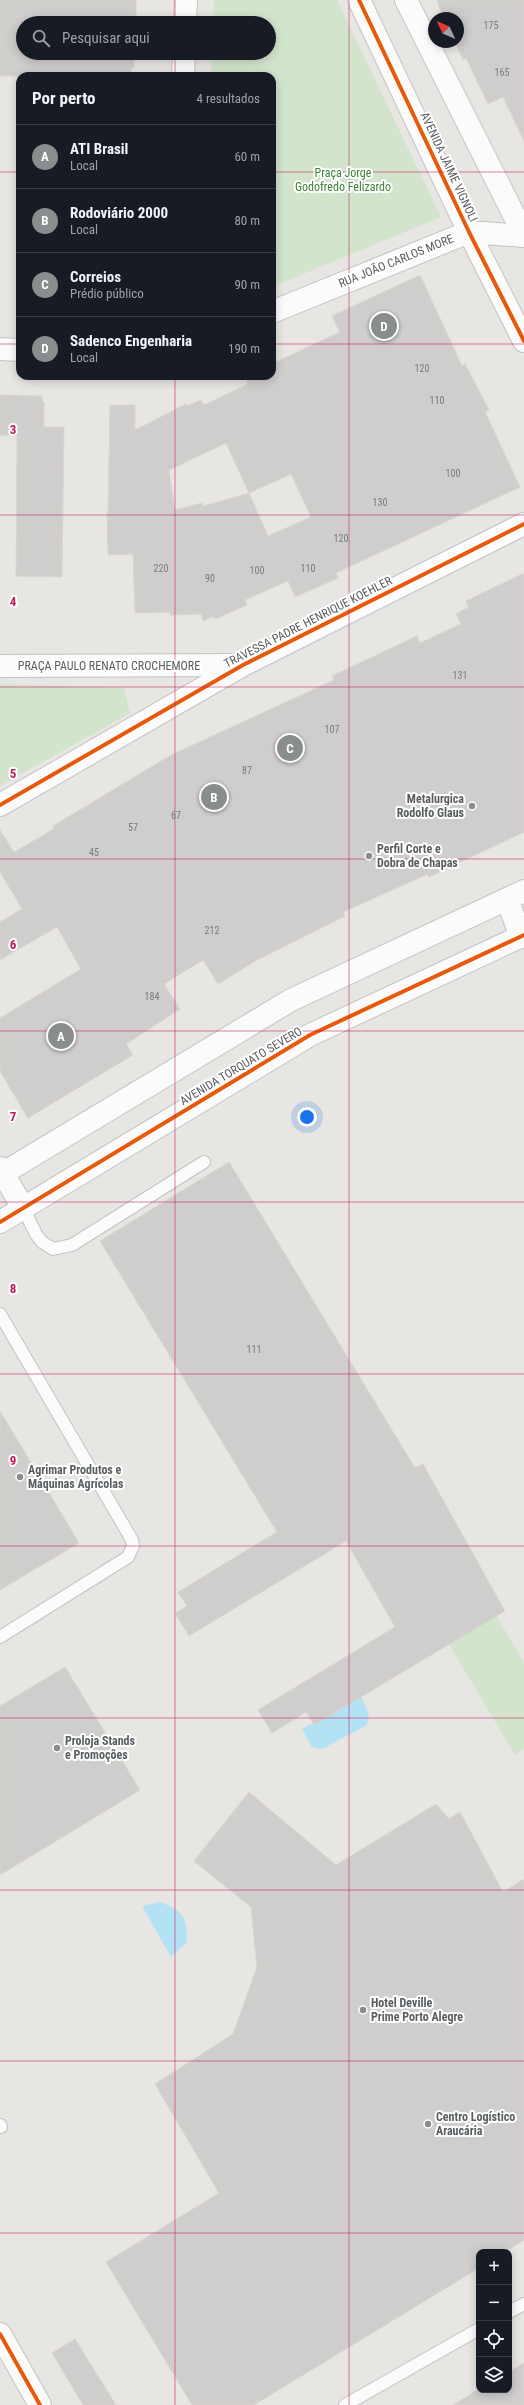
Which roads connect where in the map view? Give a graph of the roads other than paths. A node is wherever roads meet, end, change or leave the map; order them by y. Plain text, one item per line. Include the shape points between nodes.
1 (186, 0) edge
2 (359, 0) edge
3 (406, 0) edge
4 (185, 16) edge
5 (184, 60) edge
6 (183, 72) edge
7 (469, 232) junction
8 (524, 236) edge
9 (276, 310) edge
10 (524, 341) edge
11 (0, 349) edge
12 (16, 350) edge
13 (524, 524) edge
14 (243, 665) junction
15 (0, 666) edge
16 (0, 805) edge
17 (515, 895) edge
18 (523, 936) edge
19 (204, 1162) dead end
20 (1, 1172) edge
21 (23, 1208) junction
22 (0, 1222) edge
23 (0, 1314) edge
24 (0, 1638) edge
25 (524, 2304) edge
26 (512, 2310) edge
27 (476, 2331) edge
28 (0, 2334) edge
29 (40, 2405) edge
30 (345, 2405) edge

1 - 4 street
2 - 7 street, AVENIDA JAIME VIGNOLI
3 - 8 street
5 - 6 street
7 - 8 street, RUA JOÃO CARLOS MORE
7 - 9 street, RUA JOÃO CARLOS MORE
7 - 10 street, AVENIDA JAIME VIGNOLI
11 - 12 street
13 - 14 street, TRAVESSA PADRE HENRIQUE KOEHLER
14 - 15 street, PRAÇA PAULO RENATO CROCHEMORE
14 - 16 street, TRAVESSA PADRE HENRIQUE KOEHLER
17 - 18 street
17 - 20 street via 291,1000
18 - 21 street, AVENIDA TORQUATO SEVERO via 310,1035
19 - 21 lane via 72,1245 54,1249 42,1242
20 - 21 street
21 - 22 street, AVENIDA TORQUATO SEVERO
23 - 24 lane via 132,1540 133,1546 128,1557
25 - 26 lane
27 - 30 lane
28 - 29 street

